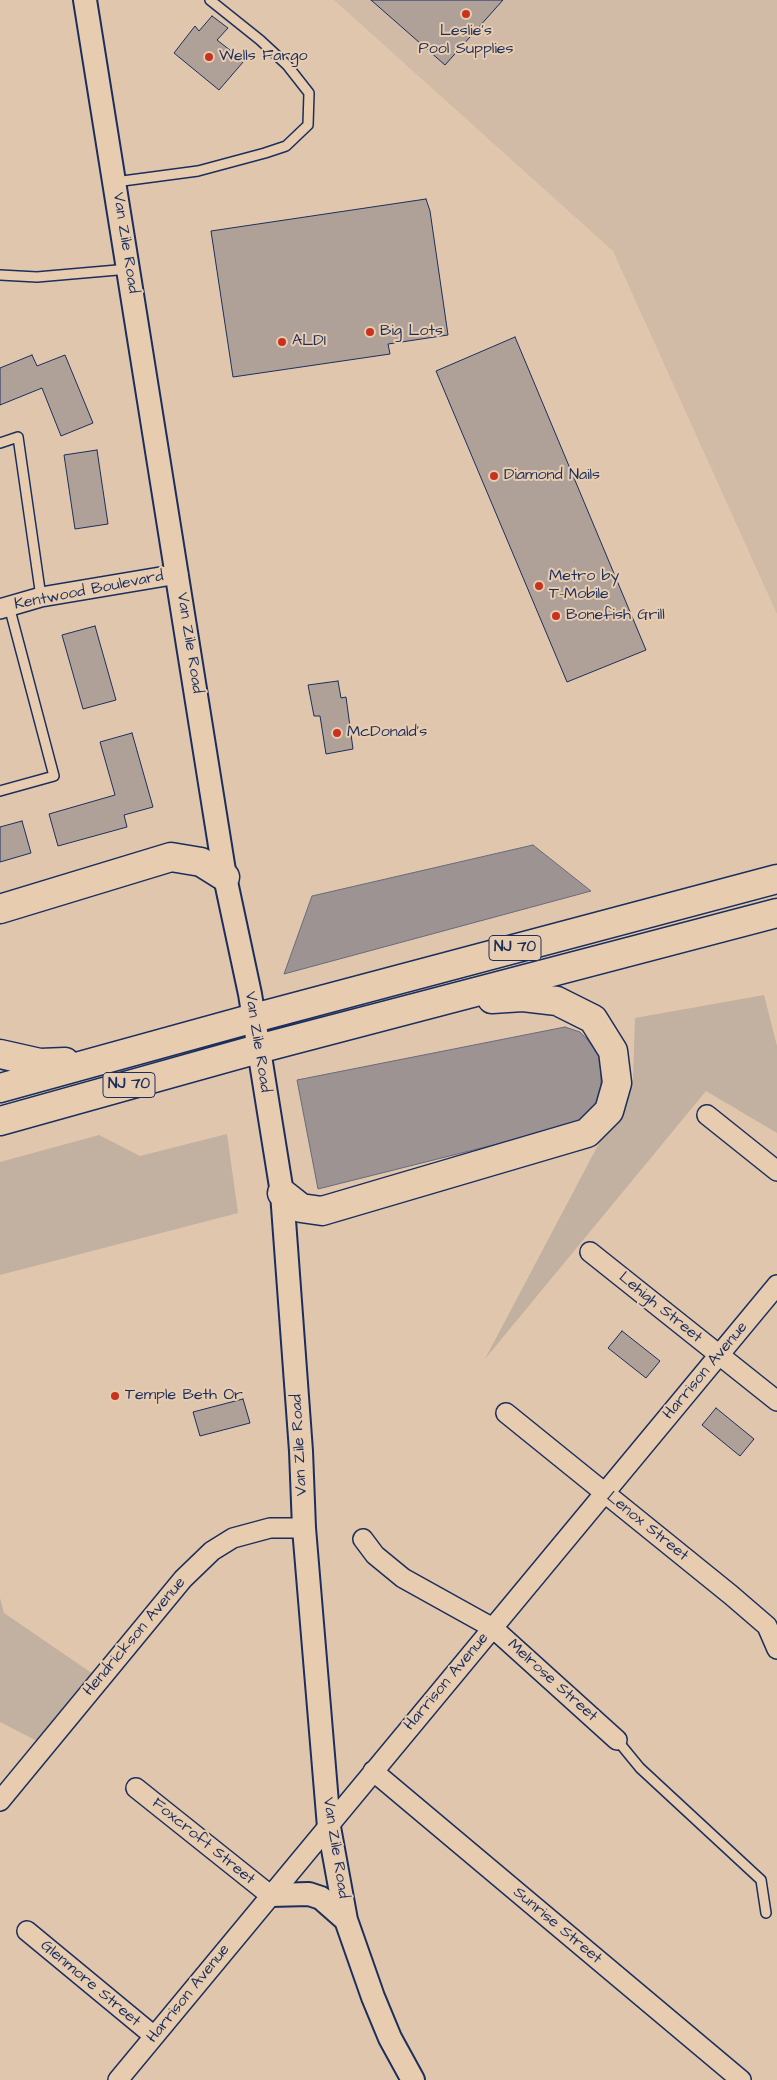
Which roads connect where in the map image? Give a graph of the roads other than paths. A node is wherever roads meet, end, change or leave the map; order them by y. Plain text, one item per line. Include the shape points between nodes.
1 (85, 0) edge
2 (210, 0) edge
3 (115, 182) junction
4 (129, 269) junction
5 (0, 275) edge
6 (0, 443) edge
7 (178, 574) junction
8 (41, 598) junction
9 (5, 608) edge
10 (0, 791) edge
11 (225, 877) junction
12 (777, 879) edge
13 (0, 908) edge
14 (777, 913) edge
15 (436, 1002) junction
16 (254, 1018) junction
17 (258, 1049) junction
18 (0, 1054) edge
19 (99, 1061) junction
20 (0, 1088) edge
21 (708, 1115) dead end
22 (0, 1121) edge
23 (777, 1171) edge
24 (282, 1193) junction
25 (590, 1252) dead end
26 (777, 1285) edge
27 (719, 1355) junction
28 (777, 1401) edge
29 (506, 1413) dead end
30 (605, 1493) junction
31 (304, 1528) junction
32 (363, 1539) dead end
33 (493, 1628) junction
34 (777, 1649) edge
35 (617, 1740) joint
36 (373, 1771) junction
37 (136, 1788) dead end
38 (0, 1801) edge
39 (330, 1827) junction
40 (270, 1895) junction
41 (766, 1913) dead end
42 (346, 1920) junction
43 (27, 1931) dead end
44 (154, 2036) junction
45 (118, 2080) edge
46 (413, 2080) edge
47 (742, 2080) edge

1 - 3 street, Van Zile Road
2 - 3 lane via 287,65 309,93 308,125 286,146 265,154 198,171
3 - 4 street, Van Zile Road
4 - 5 lane via 37,277
4 - 7 street, Van Zile Road
6 - 8 lane via 18,437
7 - 8 street, Kentwood Boulevard
7 - 11 street, Van Zile Road
8 - 9 street, Kentwood Boulevard
9 - 10 lane via 54,776
11 - 13 highway via 201,862 171,858
11 - 16 street, Van Zile Road
12 - 16 highway, NJ 70
14 - 15 highway, NJ 70
15 - 17 highway, NJ 70
15 - 24 highway via 523,996 557,1001 592,1019 613,1051 616,1083 609,1111 587,1133 322,1211 301,1208
16 - 17 street, Van Zile Road
16 - 19 highway, NJ 70
17 - 22 highway, NJ 70
17 - 24 street, Van Zile Road
18 - 19 highway via 40,1063
19 - 20 highway, NJ 70
21 - 23 street
24 - 31 street, Van Zile Road
25 - 27 street, Lehigh Street
26 - 27 street, Harrison Avenue
27 - 28 street, Lehigh Street
27 - 30 street, Harrison Avenue
29 - 30 street, Lenox Street
30 - 33 street, Harrison Avenue
30 - 34 street, Lenox Street via 767,1626
31 - 38 street, Hendrickson Avenue via 270,1528 233,1538 212,1551 183,1579
31 - 39 street, Van Zile Road
32 - 33 street, Melrose Street via 375,1556 403,1578
33 - 35 street, Melrose Street
33 - 36 street, Harrison Avenue
35 - 41 lane via 640,1768 760,1880
36 - 39 street, Harrison Avenue
36 - 47 street, Sunrise Street
37 - 40 street, Foxcroft Street
39 - 40 street, Harrison Avenue
39 - 42 street, Van Zile Road
40 - 42 street via 309,1894 321,1898
40 - 44 street, Harrison Avenue
42 - 46 street, Van Zile Road via 390,2038
43 - 44 street, Glenmore Street
44 - 45 street, Harrison Avenue

